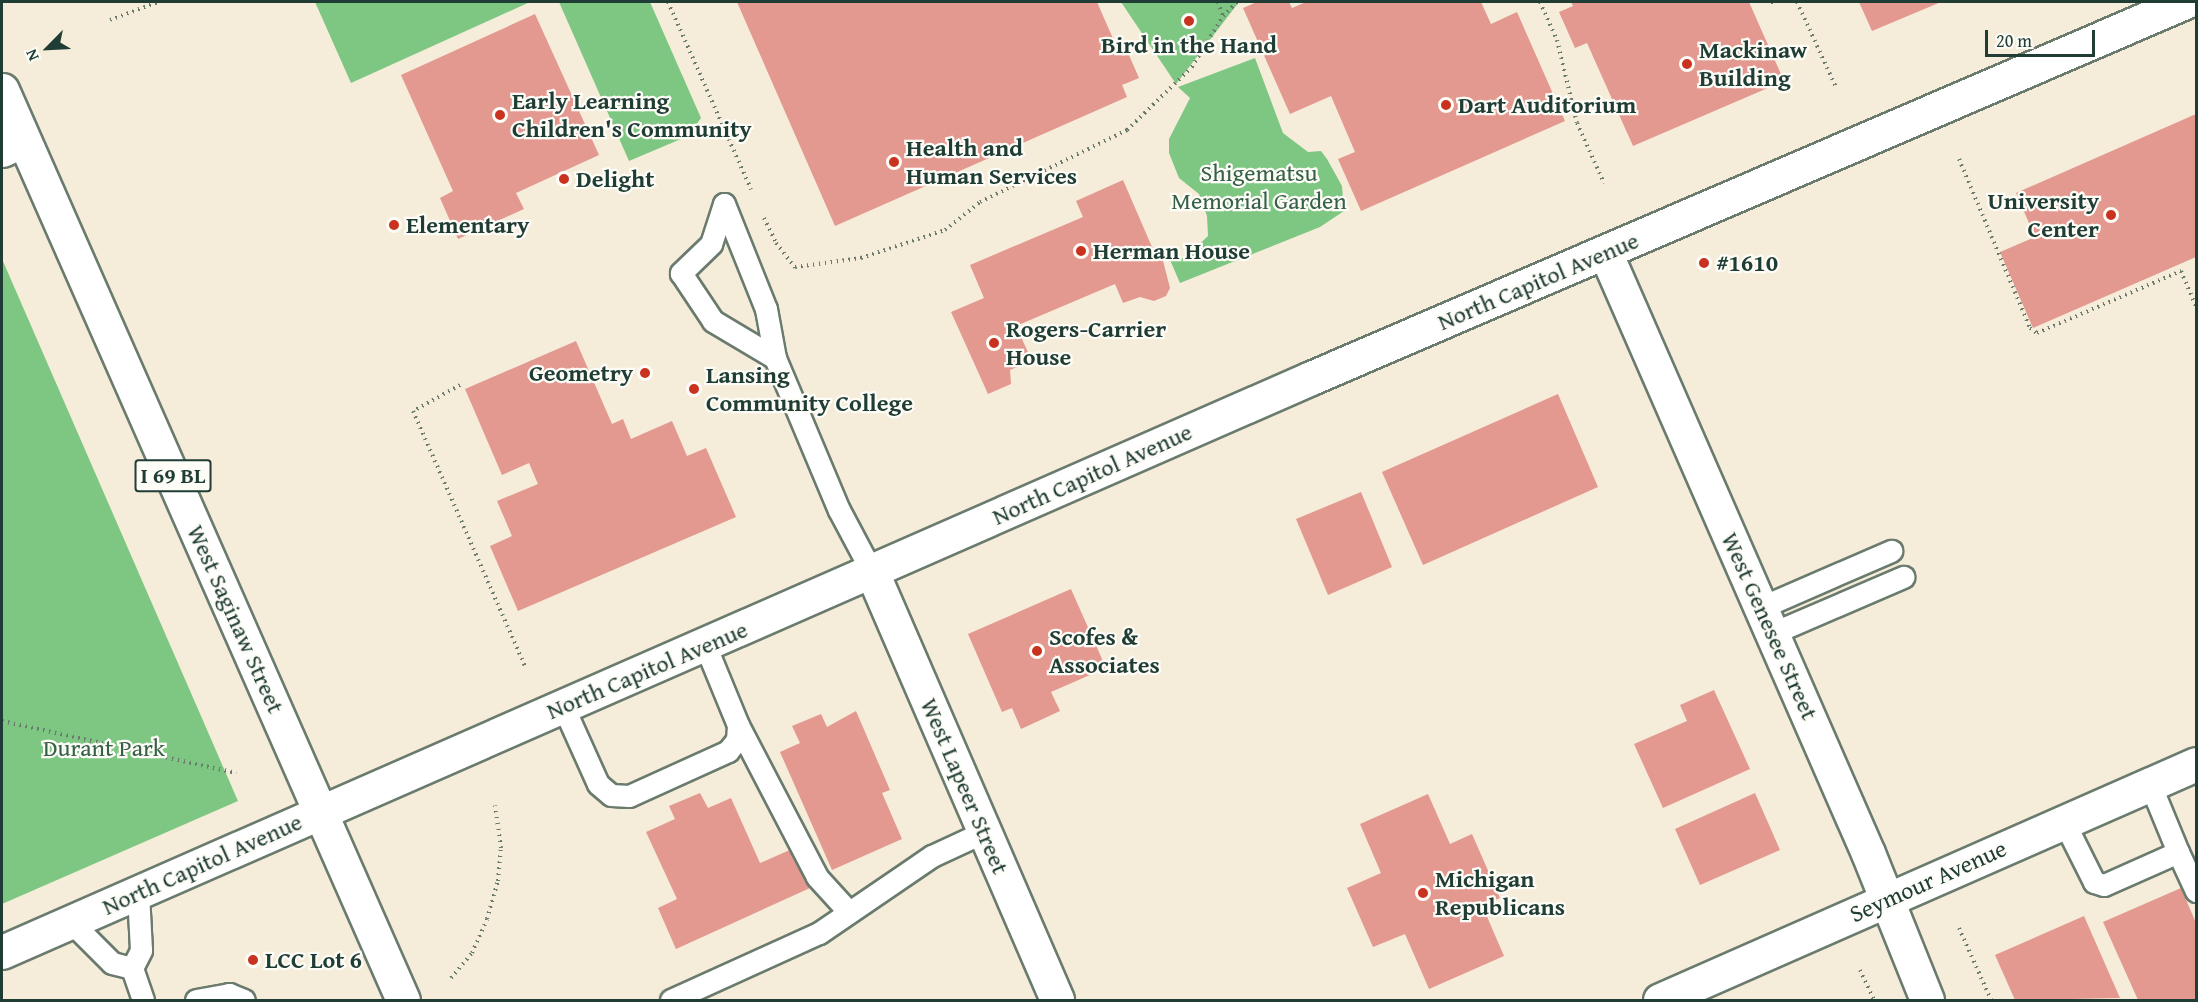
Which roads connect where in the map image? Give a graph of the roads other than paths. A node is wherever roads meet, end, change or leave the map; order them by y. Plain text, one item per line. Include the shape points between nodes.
1 (2185, 2) edge
2 (2, 90) edge
3 (12, 145) edge
4 (1606, 254) junction
5 (775, 358) junction
6 (1891, 551) dead end
7 (872, 572) junction
8 (1903, 577) dead end
9 (1767, 620) junction
10 (705, 645) junction
11 (563, 706) junction
12 (738, 724) junction
13 (2196, 764) edge
14 (2150, 784) junction
15 (321, 812) junction
16 (2064, 822) junction
17 (984, 832) junction
18 (2178, 852) junction
19 (2196, 891) edge
20 (138, 892) junction
21 (1886, 899) junction
22 (849, 912) junction
23 (70, 921) junction
24 (2, 952) edge
25 (132, 968) junction
26 (143, 1000) edge
27 (196, 1000) edge
28 (244, 1000) edge
29 (403, 1000) edge
30 (670, 1000) edge
31 (1057, 1000) edge
32 (1660, 1000) edge
33 (1928, 1000) edge

1 - 4 street, North Capitol Avenue
2 - 3 street, I 69 BL
3 - 15 street, West Saginaw Street / I 69 BL
4 - 7 street, North Capitol Avenue via 1374,351
4 - 9 street, West Genesee Street
5 - 5 lane via 766,309 724,204 711,244 681,273 713,321
5 - 7 lane via 839,510
6 - 9 lane
7 - 10 street, North Capitol Avenue
7 - 17 street, West Lapeer Street
8 - 9 lane
9 - 21 street, West Genesee Street
10 - 11 street, North Capitol Avenue
10 - 12 lane
11 - 12 lane via 598,784 611,795 629,796 728,751 737,740
11 - 15 street, North Capitol Avenue
12 - 22 lane via 817,877
13 - 14 street, Seymour Avenue
14 - 16 street, Seymour Avenue
14 - 18 lane
15 - 20 street, North Capitol Avenue
15 - 29 street, West Saginaw Street / I 69 BL
16 - 18 lane via 2094,882 2104,885
16 - 21 street, Seymour Avenue
17 - 22 lane via 932,856
17 - 31 street, West Lapeer Street
18 - 19 lane
20 - 23 street, North Capitol Avenue
20 - 25 lane via 141,950
21 - 32 street, Seymour Avenue
21 - 33 street, West Genesee Street
22 - 30 lane via 819,933
23 - 24 street, North Capitol Avenue
23 - 25 lane via 112,963
25 - 26 lane
27 - 28 lane via 229,994

